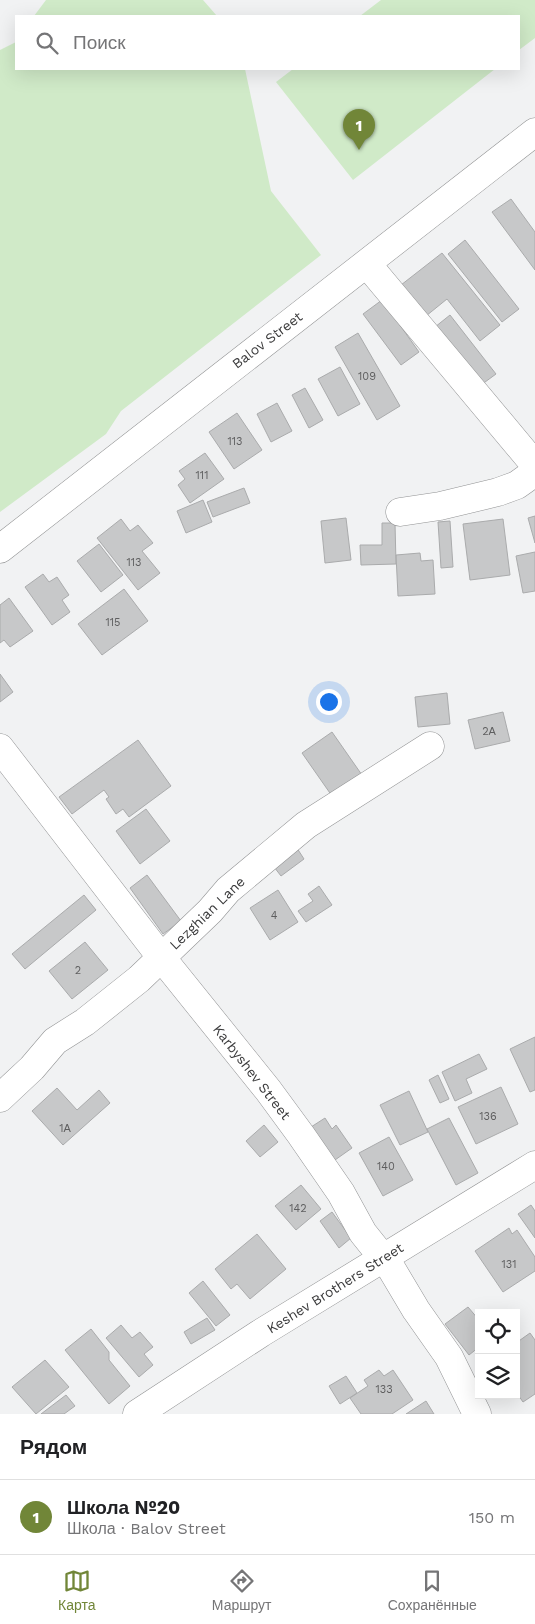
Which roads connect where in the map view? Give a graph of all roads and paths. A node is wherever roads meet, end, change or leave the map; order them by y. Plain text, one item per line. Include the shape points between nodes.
1 (535, 132) edge
2 (368, 264) junction
3 (535, 466) edge
4 (535, 472) edge
5 (400, 512) dead end
6 (0, 549) edge
7 (430, 746) dead end
8 (0, 748) edge
9 (161, 957) junction
10 (0, 1098) edge
11 (535, 1165) edge
12 (382, 1258) junction
13 (137, 1414) edge
14 (477, 1414) edge

1 - 2 street, Balov Street
2 - 3 street
2 - 6 street, Balov Street
4 - 5 street via 517,485 498,492
7 - 9 street, Lezghian Lane via 306,825 228,890
8 - 9 street, Karbyshev Street
9 - 10 street, Lezghian Lane via 103,1008 55,1041
9 - 12 street, Karbyshev Street via 290,1120
11 - 12 street, Keshev Brothers Street
12 - 13 street, Keshev Brothers Street
12 - 14 street, Karbyshev Street via 449,1357

